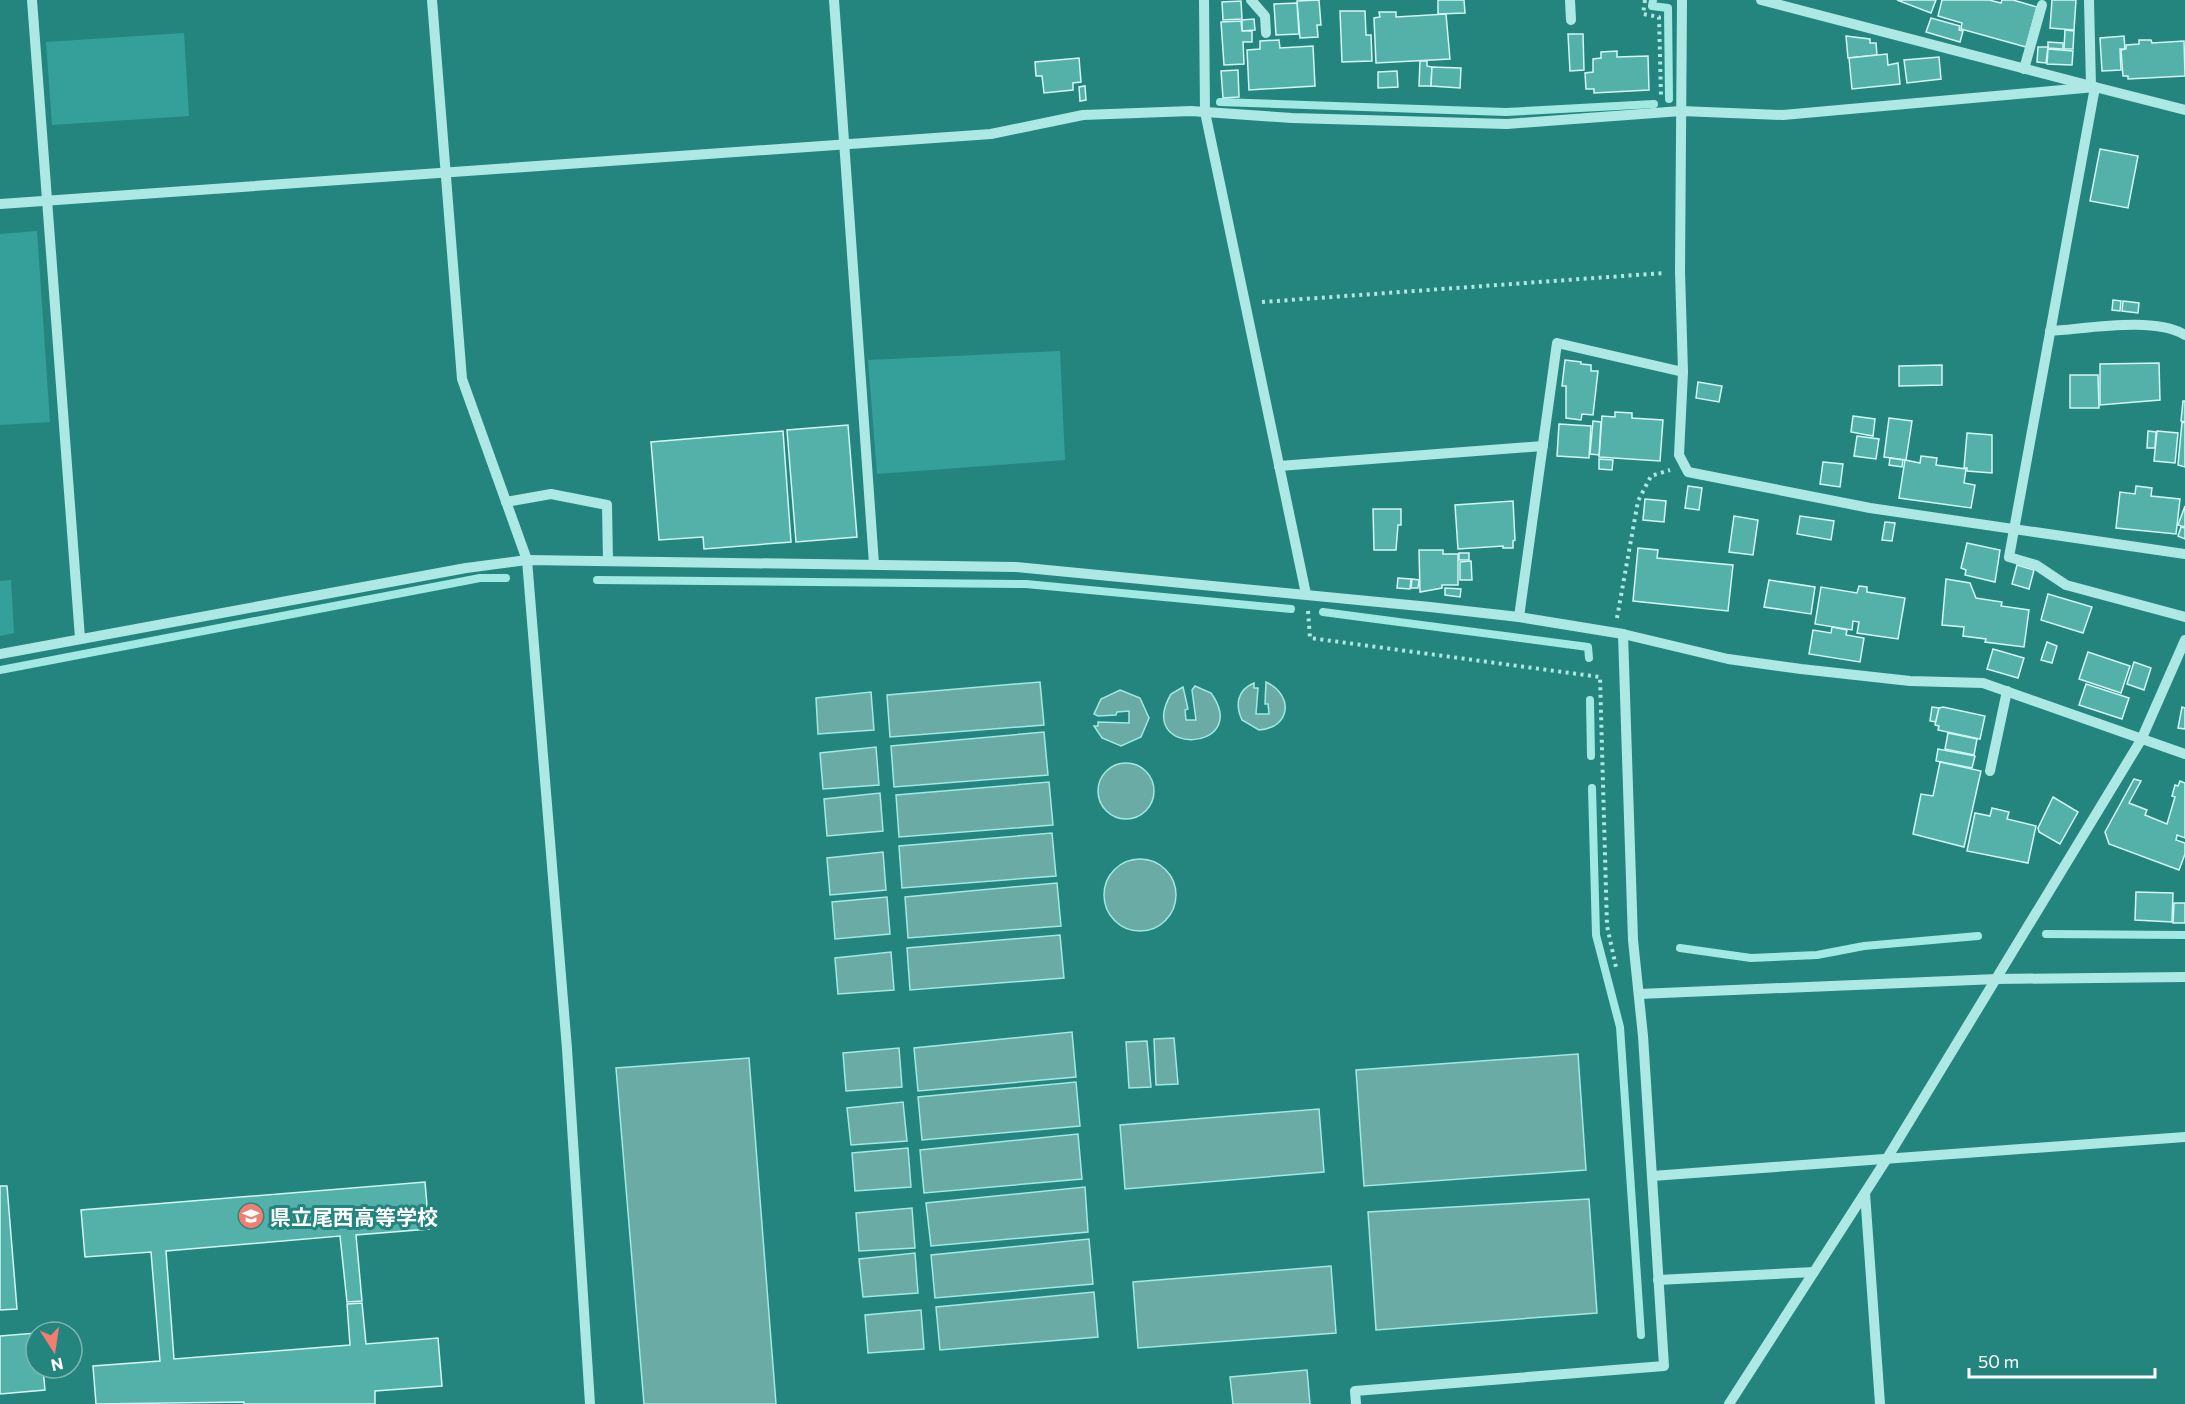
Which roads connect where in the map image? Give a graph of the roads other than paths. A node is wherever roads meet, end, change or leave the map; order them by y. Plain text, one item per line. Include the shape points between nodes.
1 (32, 0) edge
2 (432, 0) edge
3 (834, 0) edge
4 (1204, 0) edge
5 (1251, 0) edge
6 (1570, 0) edge
7 (1682, 0) edge
8 (1761, 0) edge
9 (2089, 0) edge
10 (2042, 5) dead end
11 (1570, 20) dead end
12 (1266, 33) dead end
13 (2024, 69) junction
14 (2093, 87) junction
15 (2185, 110) edge
16 (1681, 111) junction
17 (1205, 112) junction
18 (844, 145) junction
19 (444, 171) junction
20 (47, 200) junction
21 (0, 204) edge
22 (2050, 331) junction
23 (2185, 335) edge
24 (1683, 372) junction
25 (1543, 446) junction
26 (1279, 466) junction
27 (506, 502) junction
28 (2013, 531) junction
29 (2185, 554) edge
30 (527, 560) junction
31 (608, 561) junction
32 (874, 564) junction
33 (1306, 594) junction
34 (1519, 617) junction
35 (2185, 617) edge
36 (1619, 633) junction
37 (80, 638) junction
38 (2185, 640) edge
39 (0, 654) edge
40 (2007, 691) junction
41 (2141, 740) junction
42 (2185, 754) edge
43 (1990, 771) dead end
44 (2185, 977) edge
45 (1997, 979) junction
46 (1640, 994) junction
47 (2185, 1137) edge
48 (1886, 1160) junction
49 (1652, 1176) junction
50 (1865, 1193) junction
51 (1814, 1272) junction
52 (1658, 1280) junction
53 (590, 1404) edge
54 (1356, 1404) edge
55 (1729, 1404) edge
56 (1880, 1404) edge

1 - 20 street
2 - 19 street
3 - 18 street
4 - 17 street
5 - 12 street via 1265,16
6 - 11 street
7 - 16 street
8 - 13 street
9 - 14 street
10 - 13 street
13 - 14 street
14 - 15 street
14 - 16 street via 1783,115
14 - 22 street
16 - 17 street via 1507,124
16 - 24 street
17 - 18 street via 1083,115 991,134
17 - 26 street
18 - 19 street
18 - 32 street
19 - 20 street
19 - 27 street via 462,379
20 - 21 street
20 - 37 street
22 - 23 street via 2137,326 2163,327
22 - 28 street
24 - 25 street via 1557,343
24 - 28 street via 1679,455 1688,472
25 - 26 street
25 - 34 street
26 - 33 street
27 - 30 street
27 - 31 street via 551,494 607,505
28 - 29 street
28 - 35 street via 2009,557 2036,565 2066,585
30 - 31 street
30 - 37 street
30 - 53 street via 567,1048
31 - 32 street
32 - 33 street via 1016,567
33 - 34 street
34 - 36 street
36 - 40 street via 1728,659 1910,681 1983,683
36 - 46 street
37 - 39 street
38 - 41 street
40 - 41 street
40 - 43 street
41 - 42 street
41 - 45 street
44 - 45 street
45 - 46 street
45 - 48 street
46 - 49 street
47 - 48 street
48 - 49 street
48 - 50 street
49 - 52 street
50 - 51 street
50 - 56 street
51 - 52 street
51 - 55 street
52 - 54 street via 1664,1366 1355,1391

